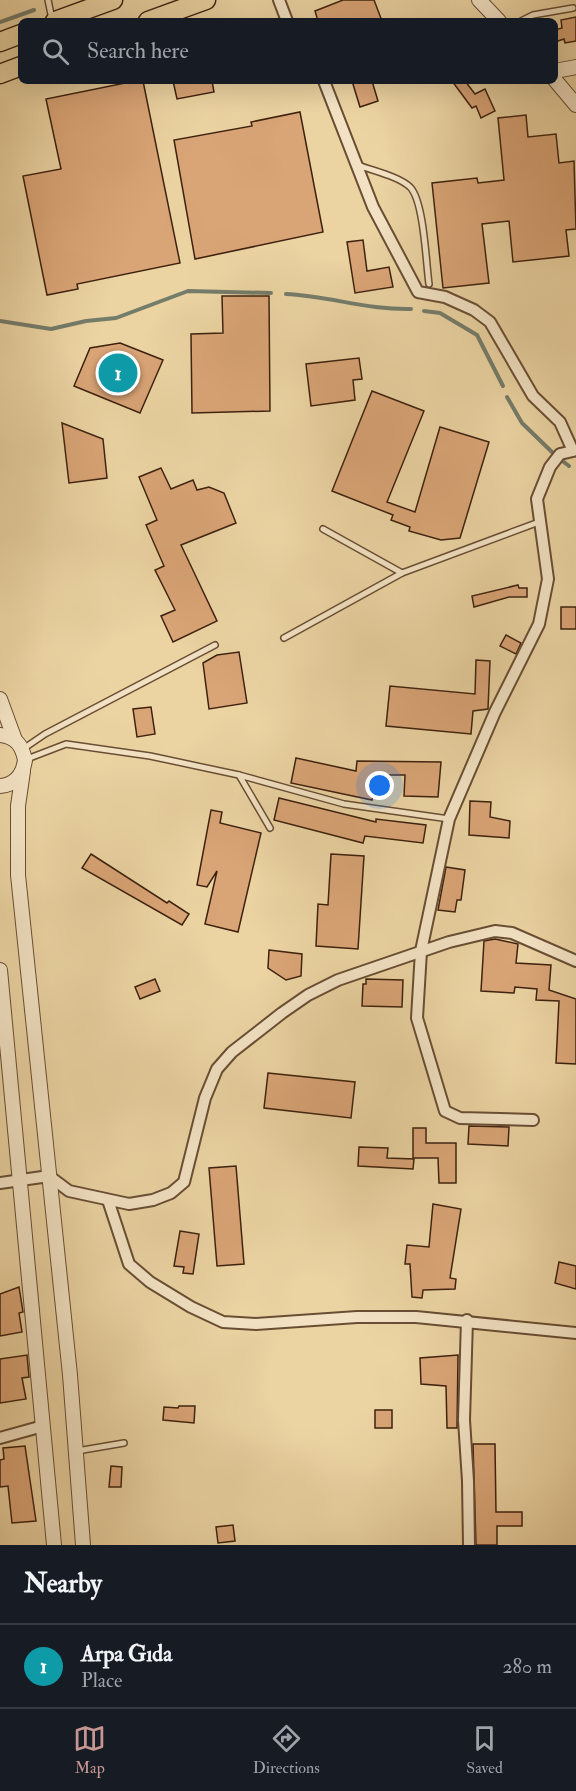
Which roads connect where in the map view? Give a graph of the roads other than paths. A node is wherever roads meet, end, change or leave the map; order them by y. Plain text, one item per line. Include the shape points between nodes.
1 (48, 0) edge
2 (113, 0) edge
3 (206, 0) edge
4 (279, 0) edge
5 (573, 8) dead end
6 (52, 18) edge
7 (62, 18) edge
8 (156, 18) edge
9 (286, 18) edge
10 (526, 18) edge
11 (18, 35) edge
12 (0, 42) edge
13 (18, 67) edge
14 (576, 67) edge
15 (558, 70) edge
16 (0, 74) edge
17 (325, 84) edge
18 (558, 84) edge
19 (576, 105) edge
20 (356, 165) junction
21 (429, 284) dead end
22 (575, 453) edge
23 (539, 522) junction
24 (323, 529) dead end
25 (402, 573) junction
26 (284, 638) dead end
27 (215, 645) dead end
28 (0, 699) edge
29 (0, 735) edge
30 (22, 755) junction
31 (239, 775) junction
32 (0, 786) edge
33 (449, 819) junction
34 (270, 828) dead end
35 (421, 951) junction
36 (576, 961) edge
37 (0, 970) edge
38 (533, 1120) dead end
39 (49, 1176) junction
40 (18, 1180) junction
41 (0, 1183) edge
42 (108, 1200) junction
43 (467, 1320) junction
44 (576, 1333) edge
45 (43, 1425) junction
46 (0, 1438) edge
47 (124, 1443) dead end
48 (77, 1451) junction
49 (54, 1545) edge
50 (83, 1545) edge
51 (469, 1545) edge

1 - 6 lane
2 - 7 main road
3 - 8 main road
4 - 9 street
5 - 10 lane
11 - 12 main road
13 - 16 main road
14 - 15 street
17 - 20 street
18 - 19 street
20 - 21 lane via 404,183 415,194
20 - 22 street via 373,207 418,292 445,297 490,322 533,396 560,422
22 - 23 street via 560,454 543,480 537,499
23 - 25 lane
23 - 33 street via 548,579 539,624 495,712
24 - 25 lane
25 - 26 lane
27 - 30 lane via 45,734
28 - 30 street
29 - 30 street
30 - 31 lane via 66,744 150,756
30 - 32 street via 12,783
30 - 39 street via 18,875
31 - 33 lane via 344,804
31 - 34 lane
33 - 35 street
35 - 36 street via 495,931 512,933
35 - 38 street via 417,1018 445,1111 460,1118
35 - 42 street via 338,980 308,995 232,1052 204,1098 184,1182 153,1200 129,1204
37 - 40 street
39 - 40 street
39 - 42 street via 69,1191
39 - 48 street
40 - 41 street
40 - 45 street
42 - 43 street via 129,1264 150,1282 223,1322 256,1324 357,1317
43 - 44 street
43 - 51 street via 464,1420
45 - 46 street
45 - 49 street
47 - 48 lane
48 - 50 street

